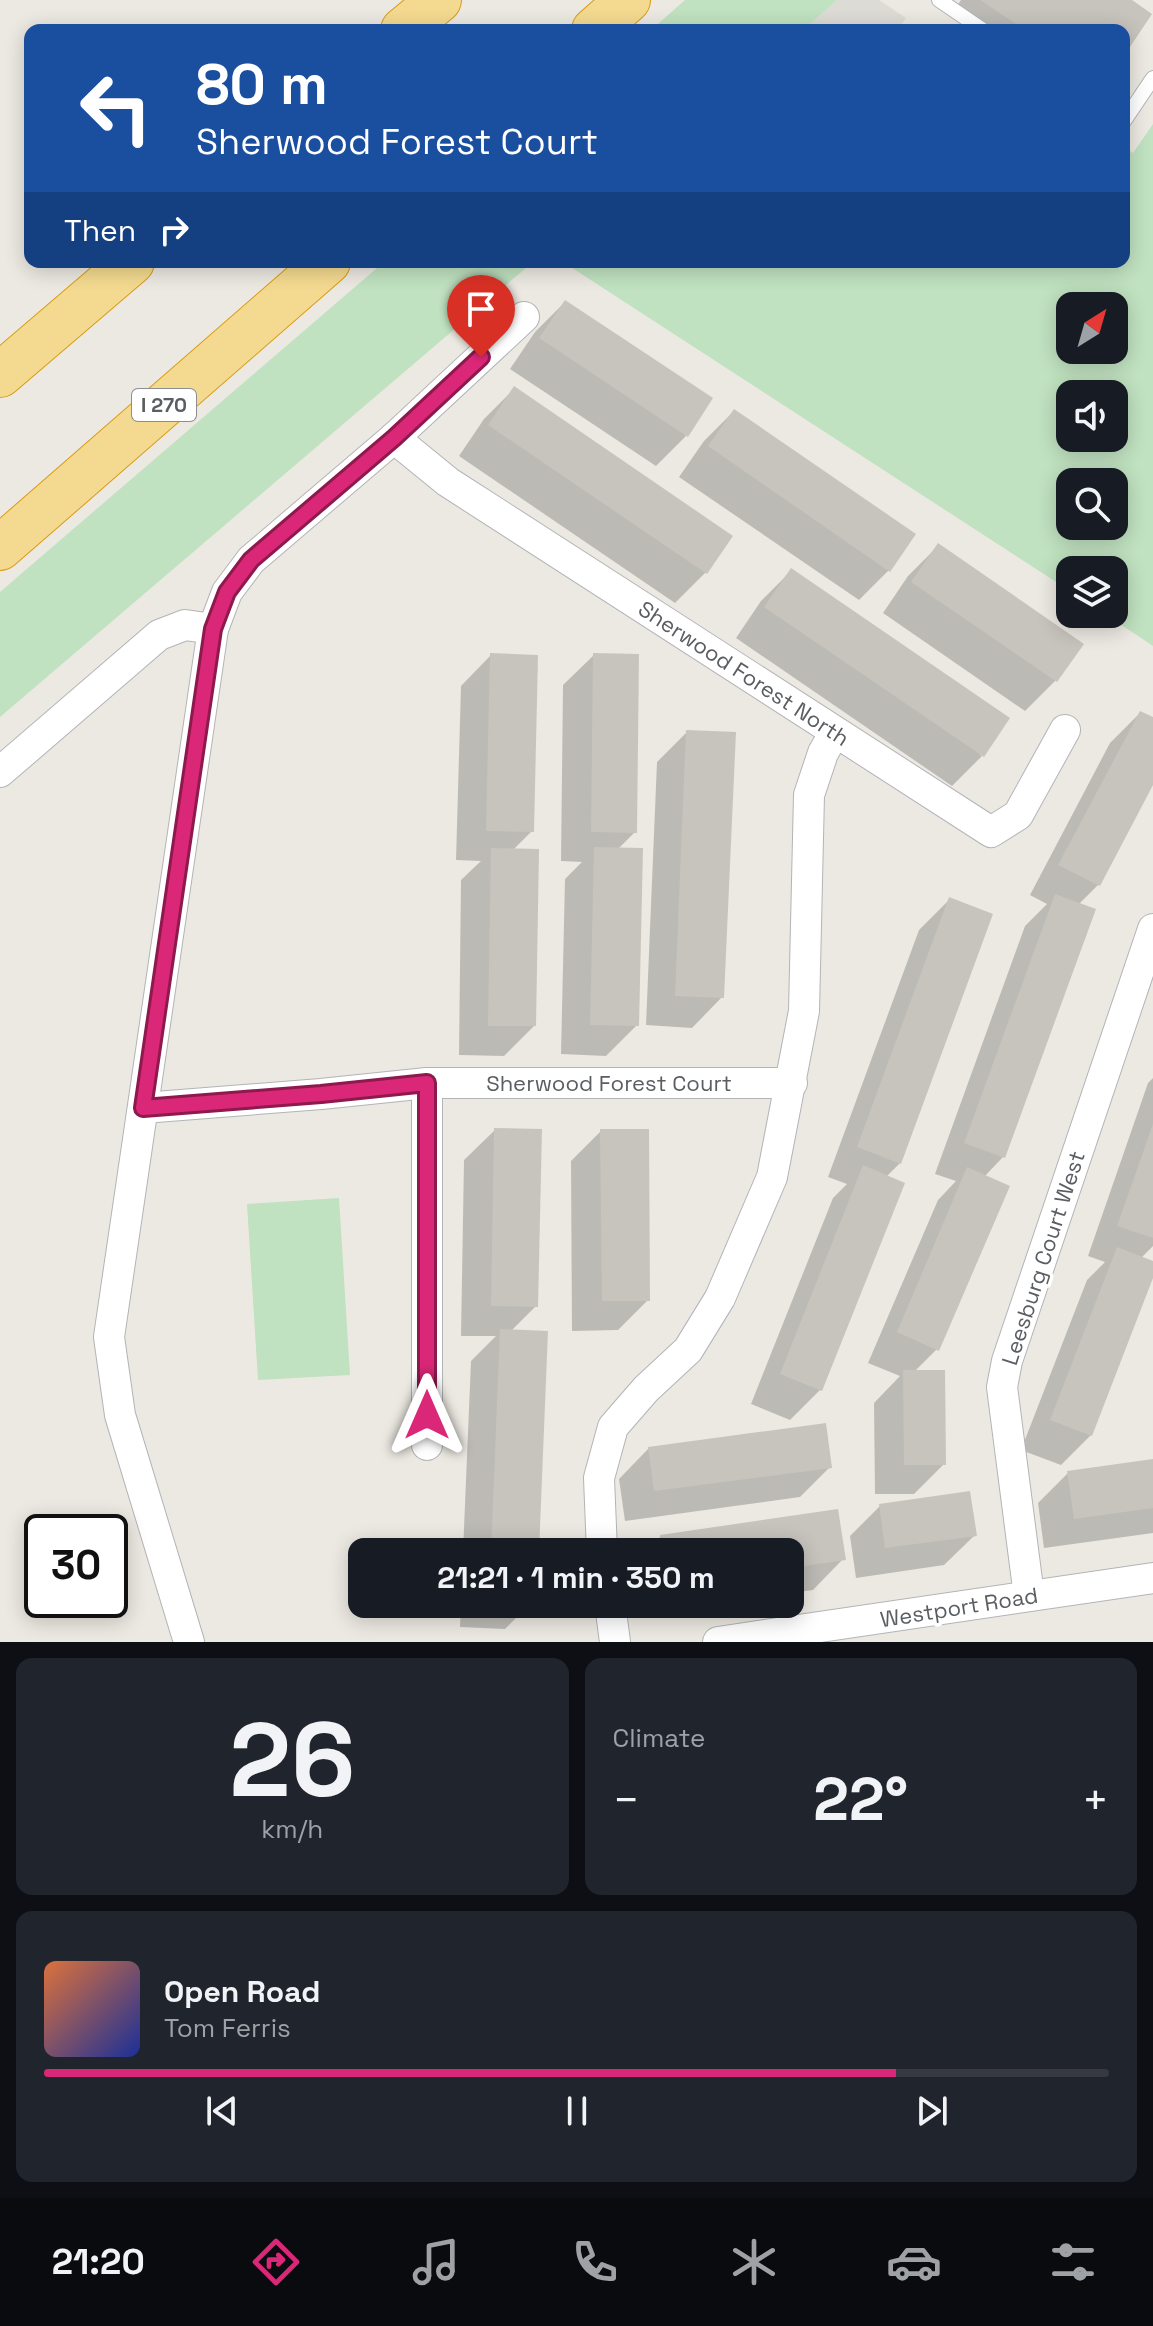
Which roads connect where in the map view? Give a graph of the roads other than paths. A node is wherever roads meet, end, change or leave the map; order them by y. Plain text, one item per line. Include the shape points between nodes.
1 (439, 0) edge
2 (628, 0) edge
3 (939, 0) edge
4 (410, 24) edge
5 (601, 24) edge
6 (974, 24) edge
7 (1153, 78) edge
8 (1130, 112) edge
9 (125, 268) edge
10 (321, 268) edge
11 (524, 317) dead end
12 (0, 375) edge
13 (394, 438) junction
14 (0, 548) edge
15 (213, 629) junction
16 (1065, 730) dead end
17 (835, 732) junction
18 (0, 772) edge
19 (1153, 929) edge
20 (427, 1083) junction
21 (792, 1083) junction
22 (143, 1108) junction
23 (427, 1445) dead end
24 (601, 1538) edge
25 (1153, 1578) edge
26 (1029, 1596) junction
27 (612, 1618) edge
28 (908, 1629) edge
29 (189, 1642) edge
30 (615, 1642) edge
31 (718, 1642) edge

1 - 4 highway
2 - 5 highway
3 - 6 lane
7 - 8 lane
9 - 12 highway
10 - 14 highway, I 270
11 - 13 street
13 - 15 street via 251,560 227,592
13 - 17 street, Sherwood Forest North via 448,482
15 - 18 street via 185,625 159,635
15 - 22 street
16 - 17 street, Sherwood Forest North via 1018,815 991,832
17 - 21 street via 809,795 804,1011
19 - 26 street, Leesburg Court West via 1002,1387
20 - 21 street, Sherwood Forest Court
20 - 22 street, Sherwood Forest Court
20 - 23 street
21 - 24 street via 772,1177 720,1298 688,1350 613,1427 599,1478
22 - 29 street via 109,1337 120,1415
25 - 26 street, Westport Road
26 - 28 street, Westport Road
27 - 30 street
28 - 31 street, Westport Road

